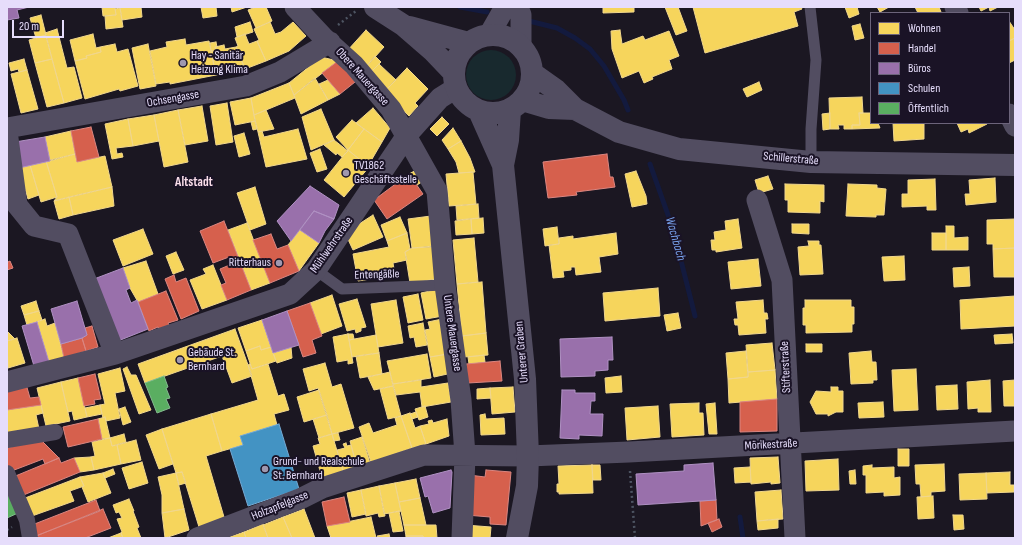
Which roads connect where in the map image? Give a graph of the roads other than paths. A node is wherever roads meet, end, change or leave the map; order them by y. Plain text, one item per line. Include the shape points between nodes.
1 (295, 7) edge
2 (375, 7) edge
3 (505, 7) edge
4 (518, 7) edge
5 (810, 7) edge
6 (403, 25) junction
7 (489, 35) junction
8 (330, 42) junction
9 (469, 43) junction
10 (521, 47) junction
11 (532, 73) junction
12 (454, 80) junction
13 (516, 105) junction
14 (575, 109) junction
15 (479, 111) junction
16 (1010, 116) edge
17 (1015, 126) edge
18 (7, 129) edge
19 (406, 135) junction
20 (812, 162) junction
21 (504, 165) junction
22 (1015, 165) edge
23 (757, 200) dead end
24 (12, 207) edge
25 (316, 270) junction
26 (445, 285) junction
27 (115, 354) junction
28 (7, 382) edge
29 (1015, 431) edge
30 (55, 432) dead end
31 (7, 440) edge
32 (790, 444) junction
33 (465, 455) junction
34 (528, 456) junction
35 (7, 473) edge
36 (30, 538) edge
37 (197, 538) edge
38 (462, 538) edge
39 (517, 538) edge
40 (795, 538) edge

1 - 8 street, Obere Mauergasse via 322,37
2 - 6 street
3 - 7 street
4 - 10 street via 521,15
5 - 20 lane via 816,60 811,129
6 - 9 street
6 - 12 street via 433,51
7 - 9 street via 478,37
7 - 10 street via 501,35 512,39
8 - 18 street, Ochsengasse via 280,72 246,86
8 - 19 street, Obere Mauergasse via 354,65 391,109
9 - 12 street via 455,61
10 - 11 street via 531,63
11 - 13 street via 528,92
11 - 14 street, Schillerstraße via 556,90
12 - 15 street via 461,97 469,106
12 - 19 street, Mühlwehrstraße
13 - 14 street, Schillerstraße
13 - 15 street via 500,113
13 - 21 street, Unterer Graben
14 - 20 street, Schillerstraße via 619,132 679,149
15 - 21 street, Unterer Graben
16 - 17 street
18 - 24 street
19 - 25 street, Mühlwehrstraße
19 - 26 street, Untere Mauergasse via 437,191
20 - 22 street, Schillerstraße
21 - 34 street, Unterer Graben via 525,379
23 - 32 street, Stifterstraße via 782,280
24 - 27 street via 34,226 68,234
25 - 26 lane, Entengäßle via 342,289
25 - 27 street, Mühlwehrstraße via 290,294
26 - 33 street, Untere Mauergasse via 461,400
27 - 28 street, Mühlwehrstraße
29 - 32 street, Mörikestraße
30 - 31 street
32 - 34 street, Mörikestraße
32 - 40 street, Stifterstraße
33 - 34 street, Holzapfelgasse
33 - 37 street, Holzapfelgasse via 424,455 322,488
33 - 38 street, Untere Mauergasse
34 - 39 street, Unterer Graben via 527,486
35 - 36 street via 27,520

